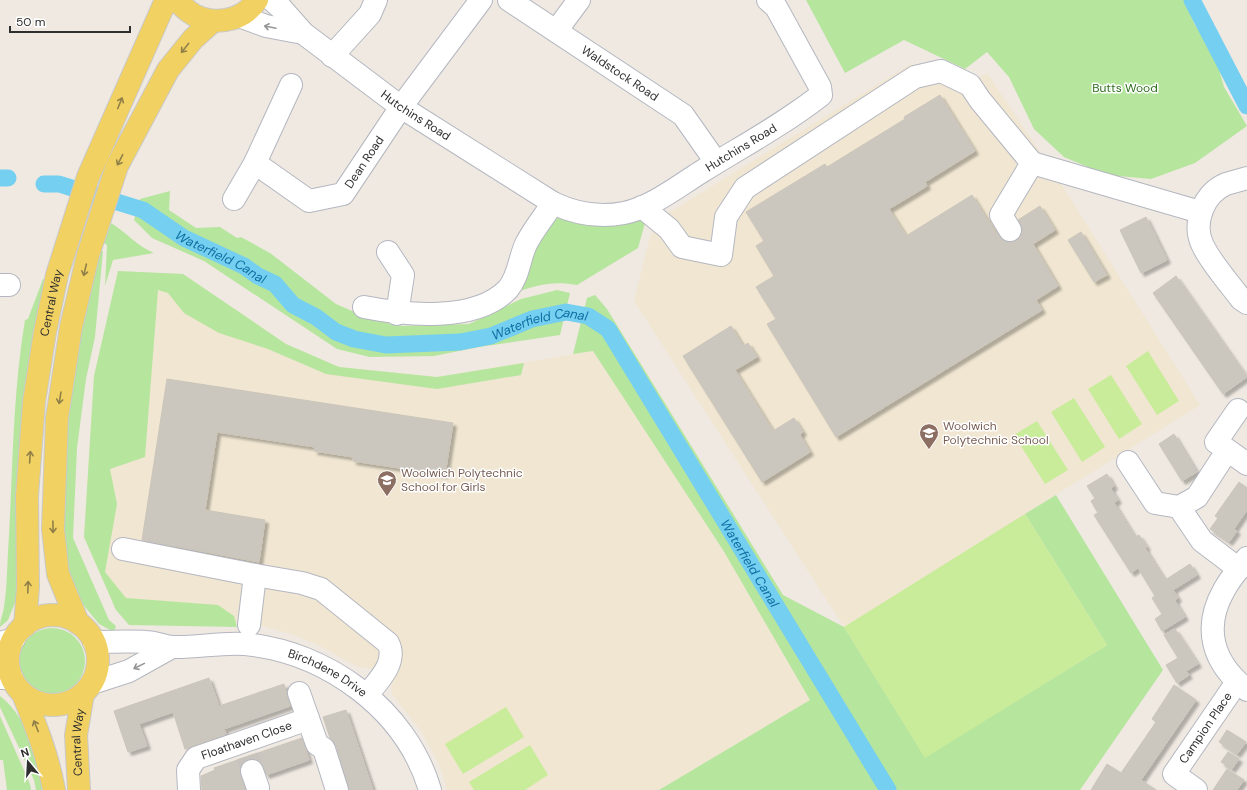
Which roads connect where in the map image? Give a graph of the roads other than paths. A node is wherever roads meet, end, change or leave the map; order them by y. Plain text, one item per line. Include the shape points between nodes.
1 (166, 0) edge
2 (177, 0) edge
3 (257, 0) edge
4 (272, 0) edge
5 (376, 0) edge
6 (481, 0) edge
7 (509, 0) edge
8 (579, 0) edge
9 (768, 0) edge
10 (239, 16) junction
11 (213, 21) junction
12 (556, 31) junction
13 (303, 33) junction
14 (332, 56) junction
15 (291, 85) dead end
16 (401, 107) junction
17 (716, 162) junction
18 (1032, 162) junction
19 (255, 163) junction
20 (1247, 178) edge
21 (234, 199) dead end
22 (553, 203) junction
23 (642, 207) junction
24 (1200, 212) junction
25 (1010, 230) dead end
26 (388, 252) dead end
27 (1244, 301) edge
28 (364, 307) dead end
29 (397, 314) junction
30 (1238, 410) dead end
31 (1223, 458) dead end
32 (1128, 462) dead end
33 (1247, 464) edge
34 (1179, 507) junction
35 (123, 549) dead end
36 (1243, 563) edge
37 (255, 576) junction
38 (78, 623) junction
39 (249, 625) dead end
40 (13, 636) edge
41 (94, 642) junction
42 (172, 647) junction
43 (12, 684) edge
44 (1242, 686) edge
45 (87, 689) junction
46 (299, 693) dead end
47 (366, 695) junction
48 (308, 719) junction
49 (54, 790) edge
50 (79, 790) edge
51 (189, 790) edge
52 (337, 790) edge
53 (430, 790) edge
54 (1196, 790) edge

40 -> 1 main road, Central Way via 28,587 27,496 34,402 57,275 88,177
2 - 11 main road via 197,17
3 - 10 main road
4 - 13 street, Hutchins Road
5 - 14 street via 370,14
6 - 16 street
7 - 12 street, Waldstock Road
8 - 12 street
9 - 17 street, Hutchins Road via 776,7 820,87 821,95
10 - 11 main road via 230,20
13 -> 10 street, Hutchins Road via 266,26
11 -> 38 main road, Central Way via 193,39 168,70 117,166 88,255 71,327 57,418 53,522 58,574
12 - 17 street, Waldstock Road via 683,115
13 - 14 street, Hutchins Road
14 - 16 street, Hutchins Road
15 - 19 street
16 - 19 street, Dean Road via 343,194 309,201
16 - 22 street, Hutchins Road
17 - 23 street, Hutchins Road
18 - 23 street via 970,85 941,71 915,77 745,188 726,216 721,256 682,247 669,229
18 - 24 street
18 - 25 street via 1001,215
19 - 21 street
20 - 24 street via 1226,185 1214,193
22 - 23 street, Hutchins Road via 579,214 596,215 625,212
22 - 29 street via 526,244 516,276 508,289 495,299 459,312
24 - 27 street via 1199,231 1203,246
26 - 29 street via 403,275
28 - 29 street
30 - 33 street via 1216,442
31 - 34 street via 1197,497
32 - 34 street via 1155,503
34 - 36 street via 1202,541
35 - 37 street
36 - 44 street via 1224,589 1213,618 1212,633 1214,648 1222,665
37 - 39 street
37 - 47 street via 302,583 325,590 388,642 391,647 389,664
38 - 40 main road, Central Way via 66,617 52,615 38,618
38 - 41 main road, Central Way
40 - 43 main road, Central Way via 8,665
41 - 42 street, Birchdene Drive via 146,642
41 - 45 main road, Central Way via 98,656 97,670
42 -> 45 street, Birchdene Drive via 129,671
42 - 47 street, Birchdene Drive via 230,643 266,647 312,661 340,676
43 - 45 main road, Central Way via 37,702 53,705 69,702
49 -> 43 main road, Central Way via 41,739
44 - 54 street, Campion Place via 1174,774
45 - 50 main road, Central Way via 76,735
46 - 48 street, Floathaven Close
47 - 53 street, Birchdene Drive via 405,738
48 - 51 street, Floathaven Close via 250,764 196,758 188,770
48 - 52 street, Floathaven Close via 317,744 324,749

